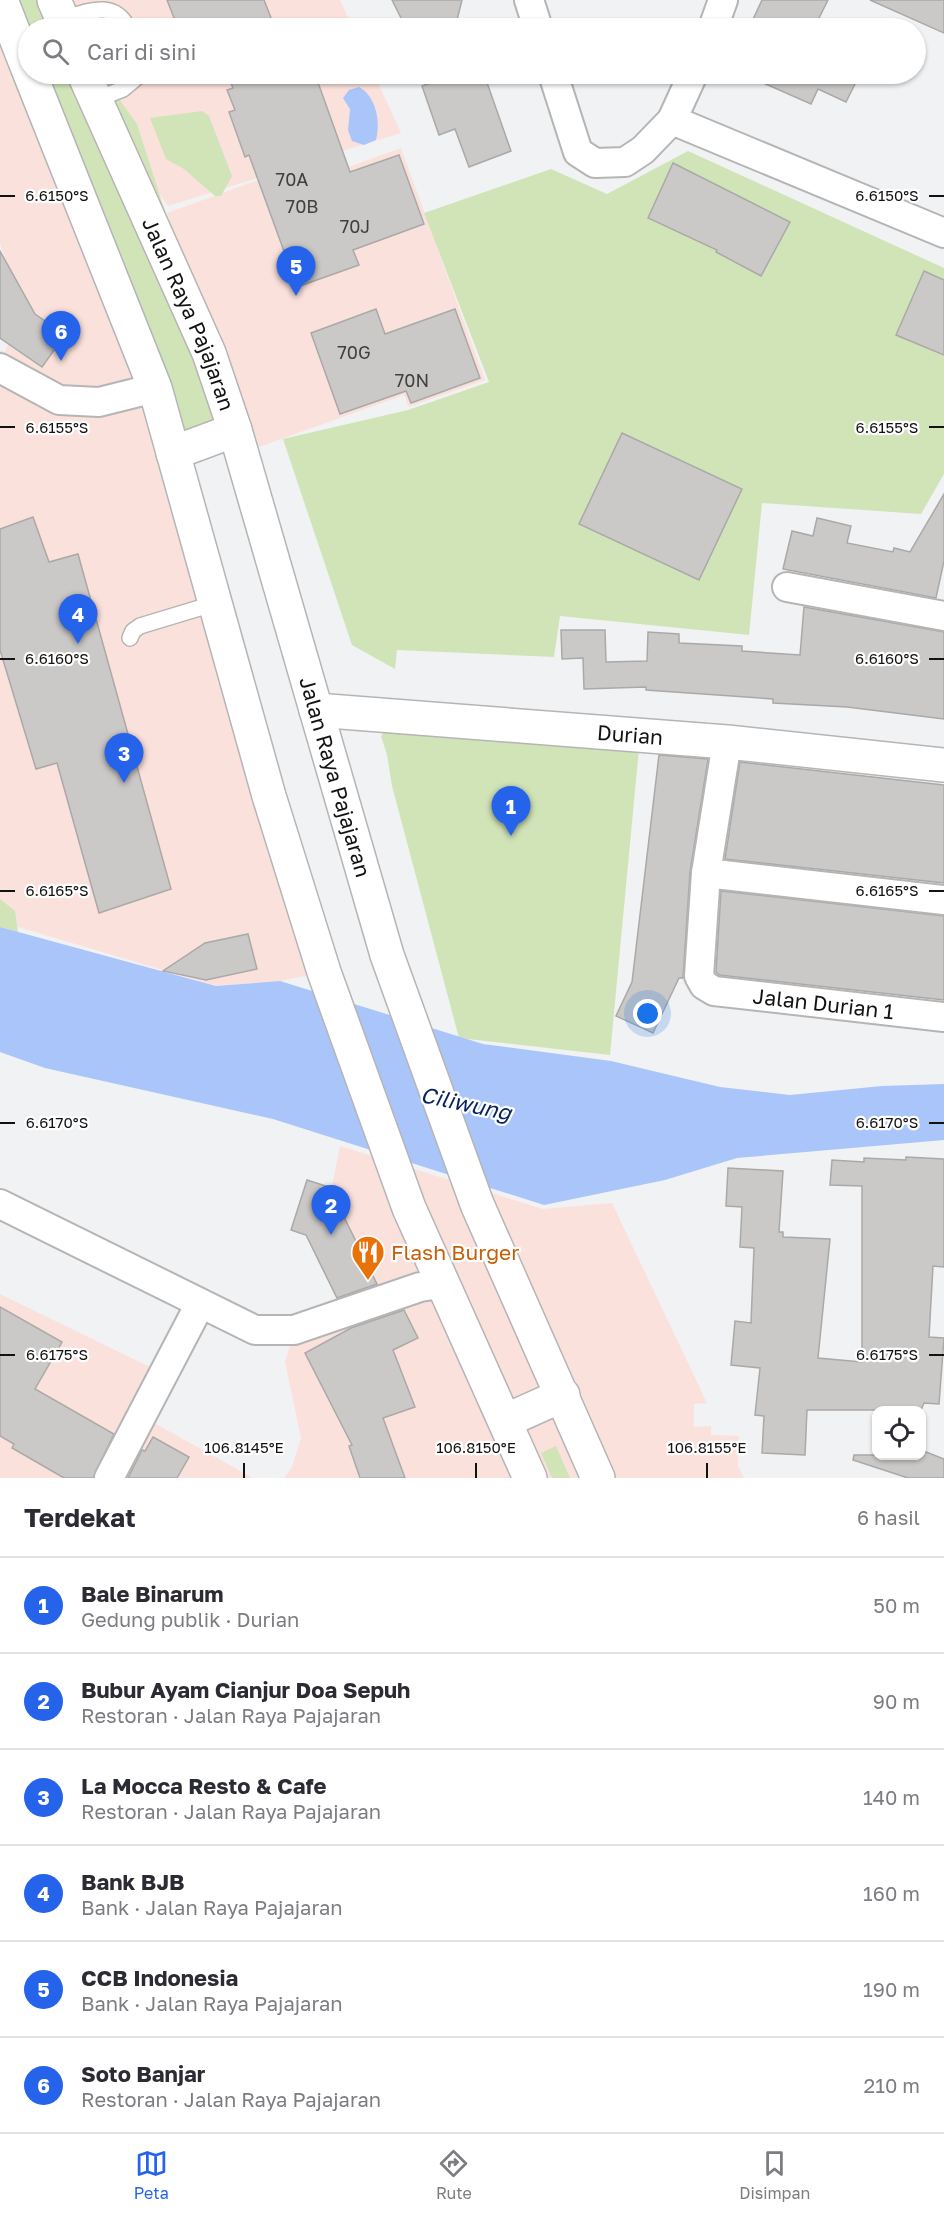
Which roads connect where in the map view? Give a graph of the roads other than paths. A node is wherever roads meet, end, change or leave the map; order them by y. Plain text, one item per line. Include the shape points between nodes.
1 (1, 0) edge
2 (529, 0) edge
3 (61, 16) edge
4 (123, 18) edge
5 (535, 18) edge
6 (18, 43) edge
7 (34, 84) edge
8 (129, 84) edge
9 (556, 84) edge
10 (688, 84) edge
11 (90, 87) edge
12 (672, 120) junction
13 (944, 233) edge
14 (0, 368) edge
15 (155, 388) junction
16 (235, 430) junction
17 (173, 453) junction
18 (787, 587) dead end
19 (216, 603) junction
20 (944, 616) edge
21 (130, 638) dead end
22 (316, 710) junction
23 (727, 742) junction
24 (944, 765) edge
25 (705, 873) junction
26 (944, 900) edge
27 (944, 1017) edge
28 (0, 1204) edge
29 (441, 1284) junction
30 (200, 1304) junction
31 (563, 1395) junction
32 (505, 1421) junction
33 (109, 1478) edge
34 (530, 1478) edge
35 (598, 1478) edge

1 - 6 main road
2 - 5 street
3 - 4 lane via 111,8
7 - 15 main road
8 - 11 lane via 123,89
9 - 12 street via 578,153 595,163 625,162 643,150
10 - 12 street
11 - 16 main road, Jalan Raya Pajajaran via 208,353
12 - 13 street
14 - 15 street via 59,400 99,402
15 - 17 main road
16 - 17 main road
16 - 22 main road, Jalan Raya Pajajaran
17 - 19 main road
18 - 20 street
19 - 21 lane via 140,626
19 - 29 main road via 269,795 324,972 409,1208
22 - 23 main road, Durian
22 - 31 main road, Jalan Raya Pajajaran via 387,954 477,1204
23 - 24 main road, Durian
23 - 25 street
25 - 26 street
25 - 27 street, Jalan Durian 1 via 699,976 704,985 714,991
28 - 30 street
29 - 30 street via 420,1287 294,1330 255,1330
29 - 32 main road
30 - 33 street
31 - 32 main road
31 - 35 main road, Jalan Raya Pajajaran
32 - 34 main road

